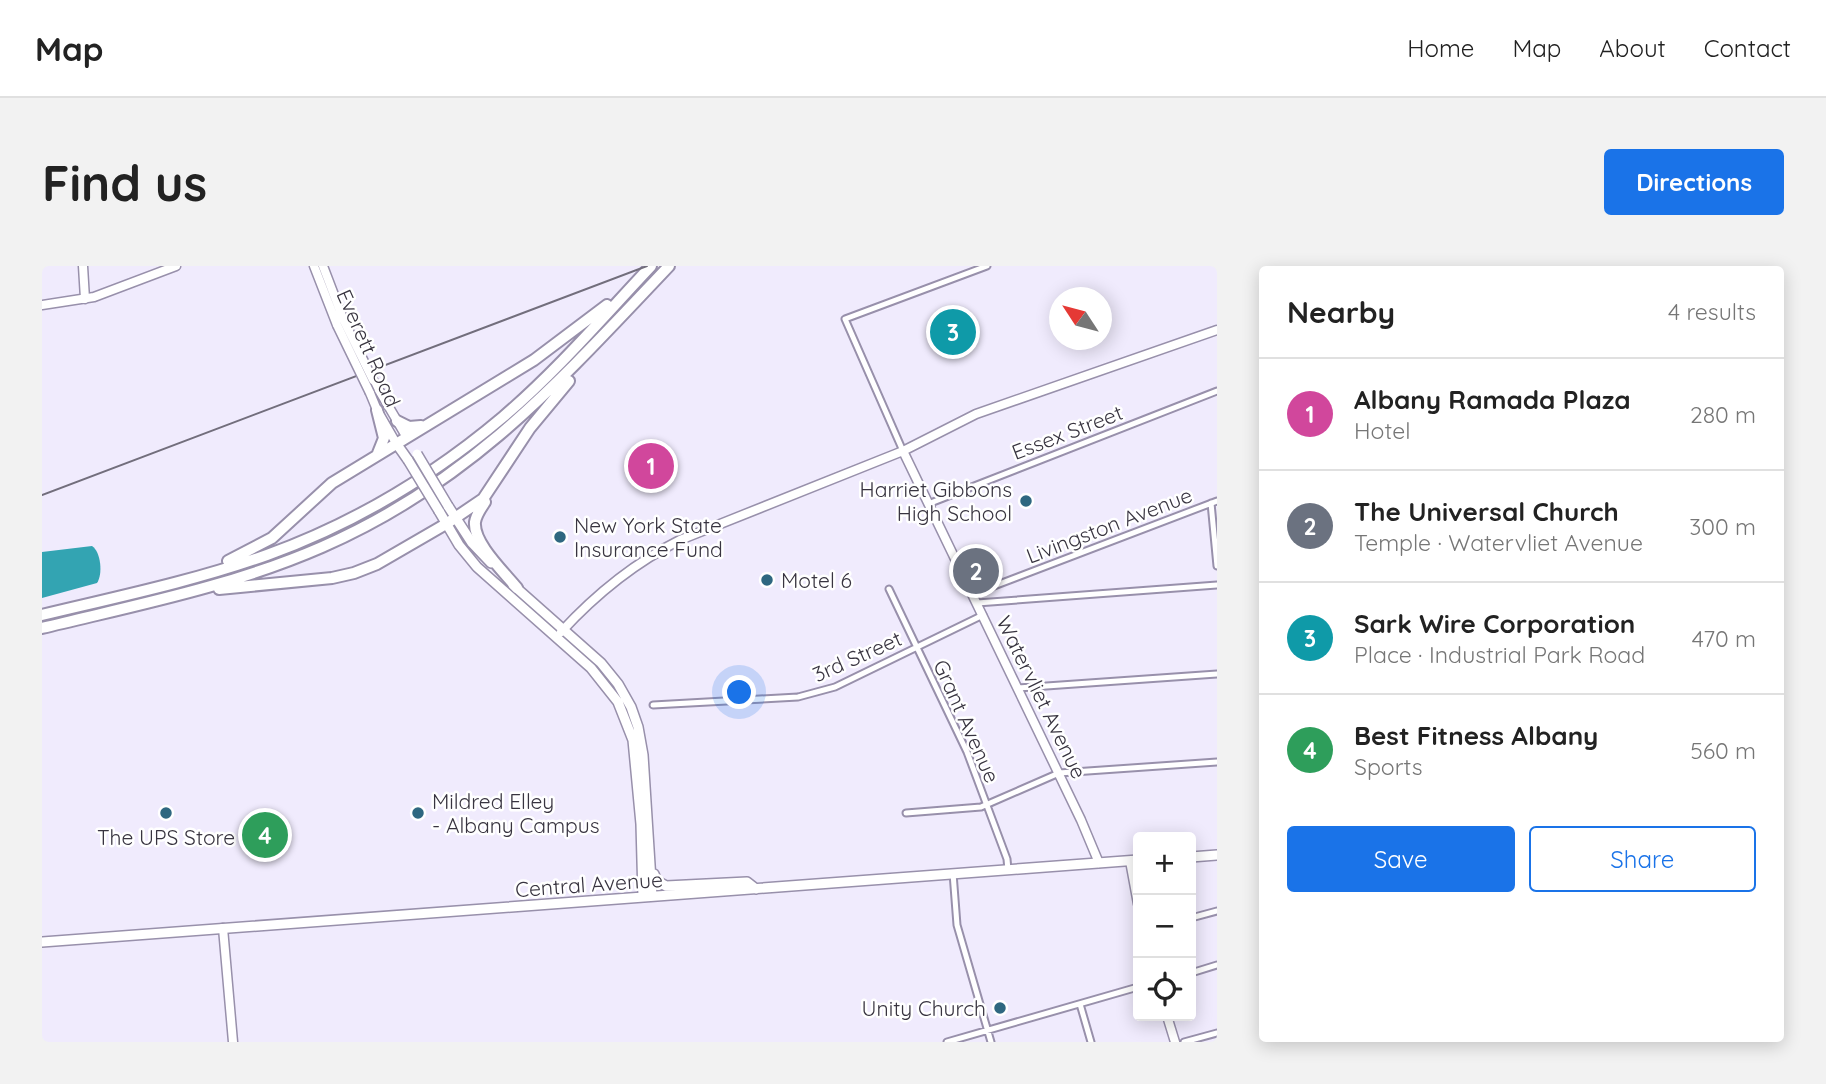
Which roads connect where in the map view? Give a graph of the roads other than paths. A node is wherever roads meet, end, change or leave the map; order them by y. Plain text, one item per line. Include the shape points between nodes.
1 (83, 266) edge
2 (176, 266) edge
3 (314, 266) edge
4 (323, 266) edge
5 (652, 266) edge
6 (987, 266) edge
7 (668, 267) edge
8 (637, 281) junction
9 (85, 299) junction
10 (633, 304) junction
11 (42, 305) edge
12 (341, 323) junction
13 (1217, 330) edge
14 (1217, 391) edge
15 (377, 410) junction
16 (397, 421) junction
17 (424, 425) junction
18 (406, 436) junction
19 (396, 443) junction
20 (903, 450) junction
21 (412, 457) junction
22 (369, 460) junction
23 (499, 477) junction
24 (1214, 502) edge
25 (928, 504) junction
26 (451, 521) junction
27 (1217, 566) edge
28 (1217, 585) edge
29 (517, 588) junction
30 (889, 589) dead end
31 (125, 594) junction
32 (973, 594) junction
33 (171, 596) junction
34 (977, 603) junction
35 (42, 615) edge
36 (983, 615) junction
37 (42, 628) edge
38 (559, 633) junction
39 (916, 646) junction
40 (1217, 674) edge
41 (1018, 688) junction
42 (653, 705) dead end
43 (1217, 762) edge
44 (1059, 773) junction
45 (987, 805) junction
46 (639, 808) junction
47 (906, 813) dead end
48 (1217, 855) edge
49 (1196, 857) edge
50 (1133, 861) edge
51 (651, 862) junction
52 (1099, 863) junction
53 (1008, 870) junction
54 (953, 873) junction
55 (756, 888) junction
56 (648, 897) junction
57 (600, 901) junction
58 (1217, 911) edge
59 (1196, 917) edge
60 (223, 928) junction
61 (42, 942) edge
62 (1217, 965) edge
63 (1196, 971) edge
64 (1133, 989) edge
65 (1080, 1004) junction
66 (1169, 1021) edge
67 (987, 1031) junction
68 (1217, 1033) edge
69 (233, 1042) edge
70 (947, 1042) edge
71 (991, 1042) edge
72 (1091, 1042) edge
73 (1175, 1042) edge
74 (1184, 1042) edge

1 - 9 street
2 - 9 street
3 - 12 street, Everett Road
4 - 12 street, Everett Road
5 - 8 highway
6 - 20 street, Watervliet Avenue via 845,319
7 - 10 highway
8 - 17 highway via 548,351
8 - 31 highway via 519,402 407,487 342,523 281,549
9 - 11 street
10 - 23 highway via 530,428
10 - 33 highway via 511,427 414,498 299,556
12 - 15 street, Everett Road, bridge
12 - 16 street, Everett Road, bridge
13 - 20 street via 976,414
14 - 25 street, Essex Street
15 - 19 street, Everett Road
15 - 22 highway via 384,438 381,449
16 - 17 highway via 409,427
16 - 18 street, Everett Road
17 - 18 highway
18 - 19 highway
18 - 21 main road
19 - 21 main road
19 - 22 highway
20 - 25 street, Watervliet Avenue
20 - 38 street via 660,551 614,581
21 - 26 main road, bridge
22 - 31 highway via 323,490 283,529 250,551
23 - 26 highway via 483,499
23 - 29 highway via 475,526 483,547
24 - 27 street
24 - 32 street, Livingston Avenue
25 - 32 street, Watervliet Avenue
26 - 29 main road
26 - 33 highway via 377,564 343,576
26 - 38 main road via 459,545 477,567
28 - 34 street
29 - 38 main road
30 - 39 street, Grant Avenue
31 - 35 highway
32 - 34 street, Watervliet Avenue
33 - 37 highway
34 - 36 street, Watervliet Avenue
36 - 39 street, 3rd Street
36 - 41 street, Watervliet Avenue
38 - 46 main road via 623,710 633,740
38 - 51 main road via 607,669 635,716 643,755
39 - 42 street, 3rd Street via 815,694
39 - 45 street, Grant Avenue via 967,751
40 - 41 street
41 - 44 street, Watervliet Avenue
43 - 44 street
44 - 45 street
44 - 52 street, Watervliet Avenue
45 - 47 street
45 - 53 street, Grant Avenue
46 - 56 main road
46 - 57 main road via 639,884 629,895
48 - 49 main road
50 - 52 main road, Central Avenue
51 - 55 main road via 657,881 666,886 747,882
51 - 56 main road
52 - 53 main road, Central Avenue
53 - 54 main road, Central Avenue
54 - 55 main road, Central Avenue
54 - 67 street via 957,923
55 - 56 main road, Central Avenue
56 - 57 main road, Central Avenue
57 - 60 main road, Central Avenue
58 - 59 street
60 - 61 main road, Central Avenue
60 - 69 street
62 - 63 street
64 - 65 street
65 - 67 street
65 - 72 street
66 - 73 street
67 - 70 street
67 - 71 street
68 - 74 street

